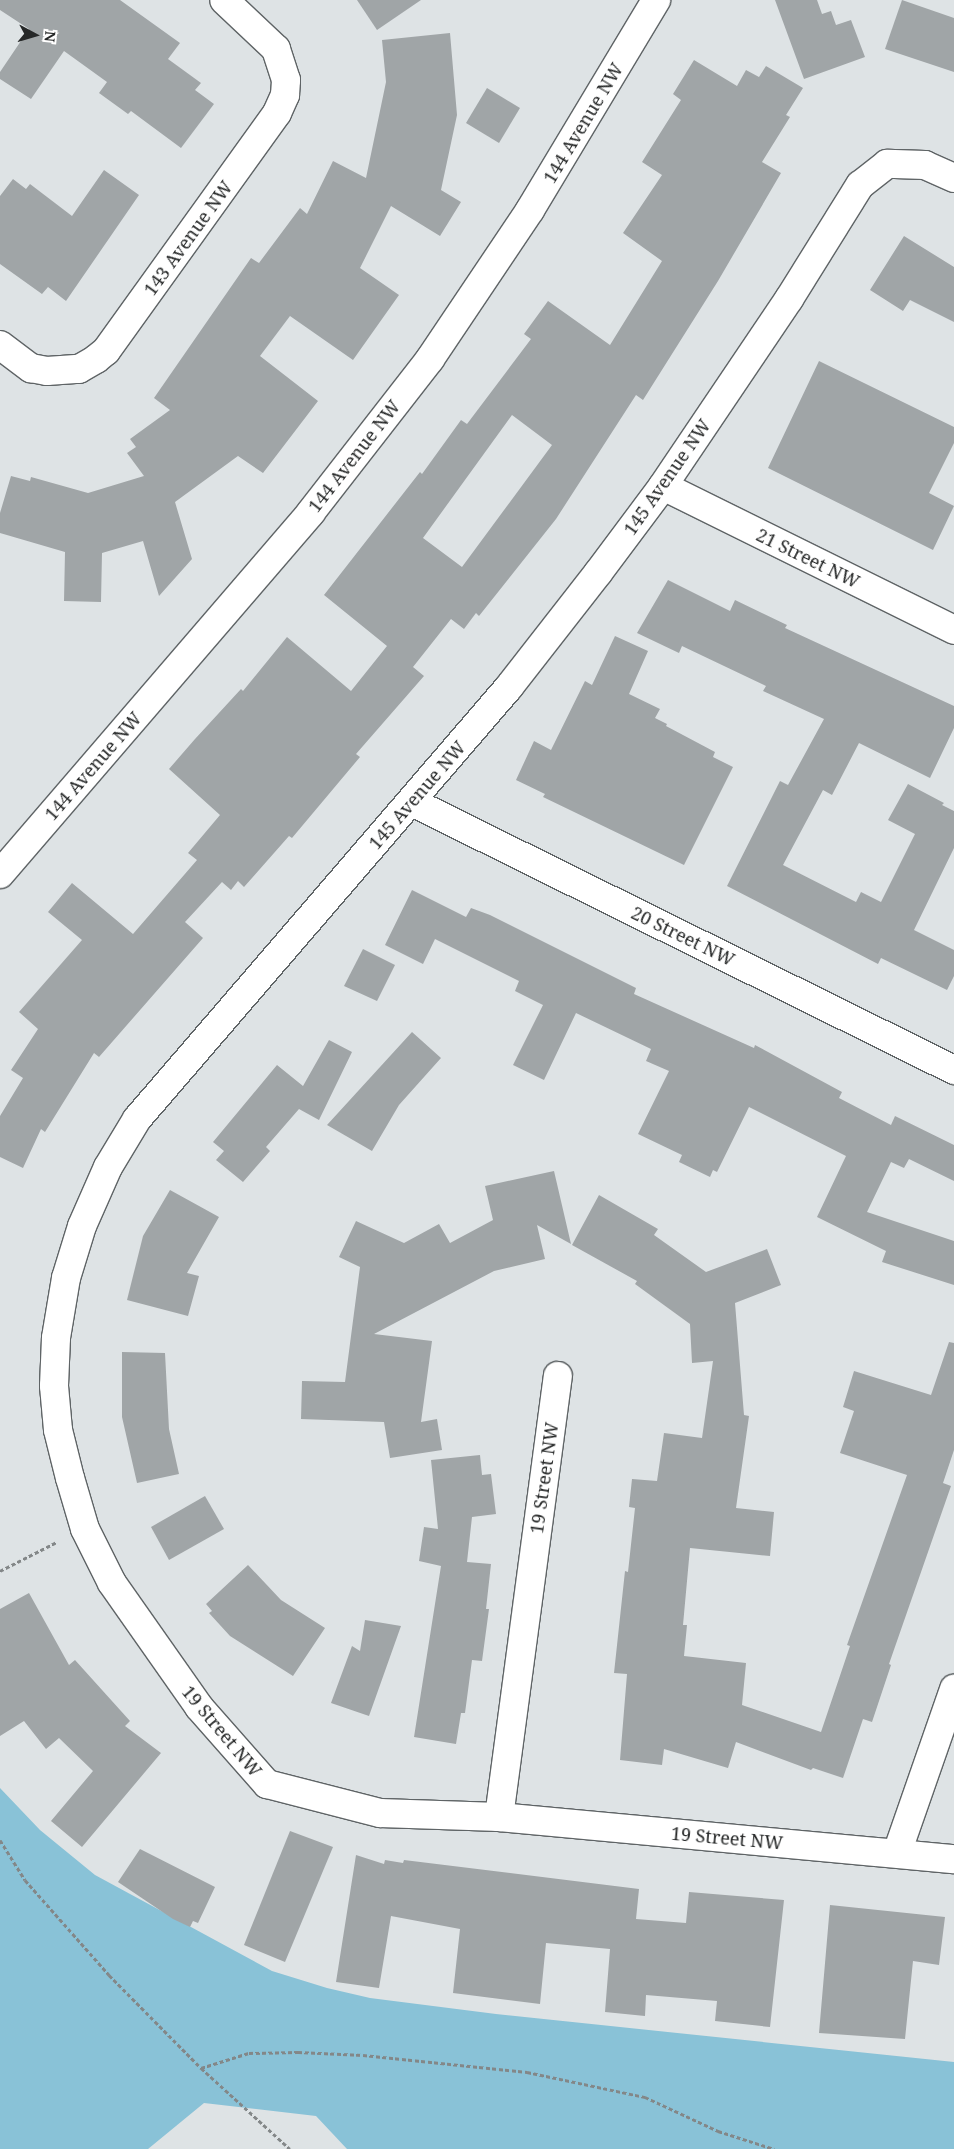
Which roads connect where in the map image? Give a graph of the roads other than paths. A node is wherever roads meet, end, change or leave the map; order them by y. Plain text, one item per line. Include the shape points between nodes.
1 (224, 0) edge
2 (656, 0) edge
3 (954, 178) edge
4 (0, 345) edge
5 (663, 486) junction
6 (954, 630) edge
7 (412, 802) junction
8 (0, 874) edge
9 (954, 1070) edge
10 (558, 1376) dead end
11 (85, 1530) joint
12 (954, 1689) edge
13 (499, 1817) junction
14 (897, 1853) junction
15 (954, 1859) edge

1 - 4 street, 143 Avenue NW via 276,49 286,80 285,95 277,113 106,351 79,369 63,372 31,368
2 - 8 street, 144 Avenue NW via 530,210 430,359 304,519
3 - 5 street, 145 Avenue NW via 925,165 887,164 860,185 789,299
5 - 6 street, 21 Street NW
5 - 7 street, 145 Avenue NW via 509,687
7 - 9 street, 20 Street NW
7 - 11 street, 145 Avenue NW via 137,1119 108,1167 82,1226 66,1278 56,1338 54,1386 58,1430
10 - 13 street, 19 Street NW
11 - 13 street, 19 Street NW via 112,1583 198,1707 267,1784 380,1813
12 - 14 street
13 - 14 street, 19 Street NW
14 - 15 street, 19 Street NW

